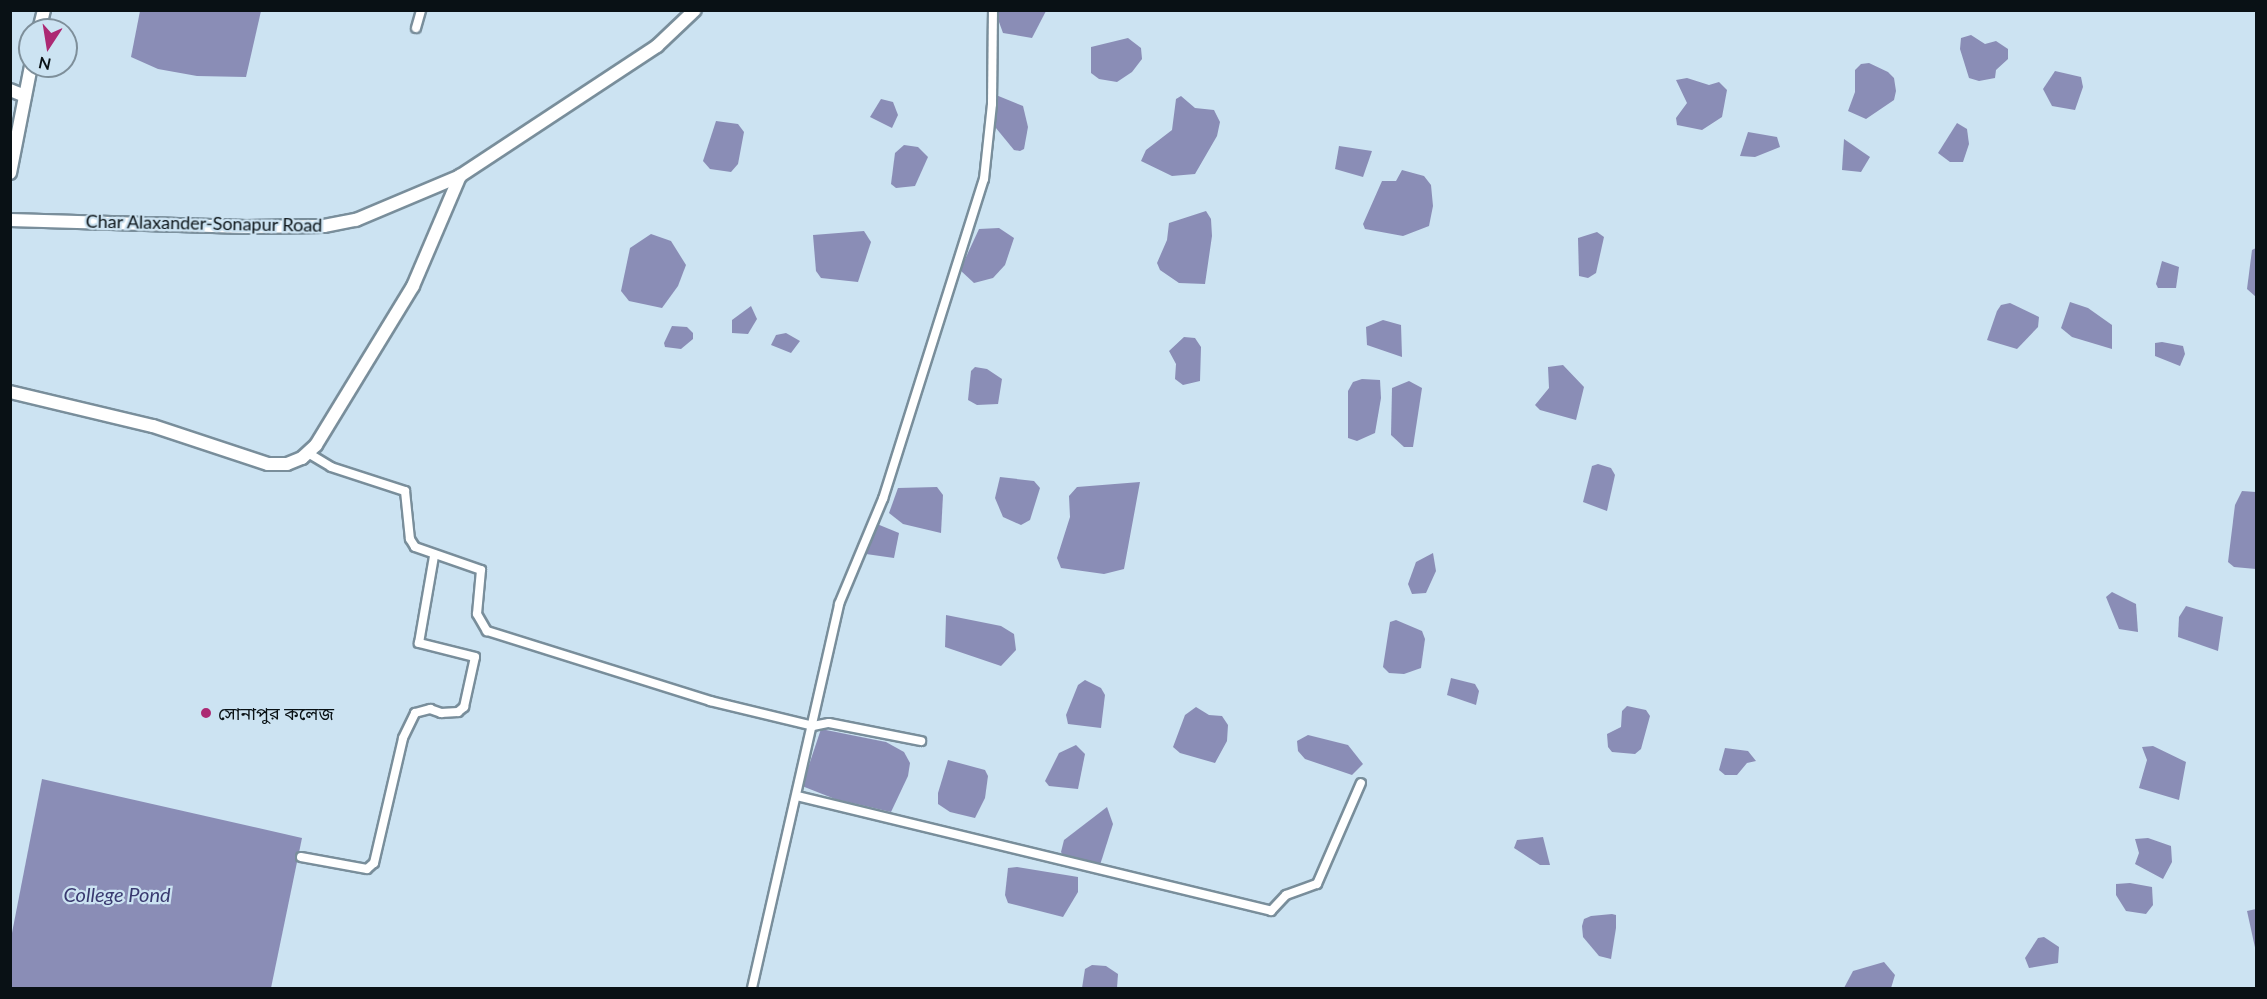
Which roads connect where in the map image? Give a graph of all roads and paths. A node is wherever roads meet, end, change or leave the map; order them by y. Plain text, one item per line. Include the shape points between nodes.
1 (421, 10) edge
2 (695, 10) edge
3 (993, 10) edge
4 (416, 28) dead end
5 (29, 78) edge
6 (10, 90) edge
7 (25, 96) junction
8 (10, 173) edge
9 (460, 176) junction
10 (10, 220) edge
11 (10, 392) edge
12 (308, 453) junction
13 (434, 556) junction
14 (813, 726) junction
15 (921, 741) dead end
16 (1361, 783) dead end
17 (797, 796) junction
18 (301, 856) dead end
19 (752, 988) edge

1 - 4 street
2 - 9 main road, Char Alaxander-Sonapur Road via 657,46
3 - 14 street via 992,104 984,179 883,499 839,604
5 - 7 main road
6 - 7 main road
7 - 8 main road
9 - 10 main road, Char Alaxander-Sonapur Road via 356,220 324,226
9 - 12 main road via 413,286
11 - 12 main road via 153,426 268,464 287,464
12 - 13 street via 331,467 405,491 410,539 415,547
13 - 14 street via 481,570 477,614 487,631 710,701
13 - 18 street via 419,643 475,657 464,706 458,712 430,709 415,713 404,738 374,863 367,868
14 - 15 street via 829,723
14 - 17 street
16 - 17 street via 1317,884 1286,895 1270,911
17 - 19 street

